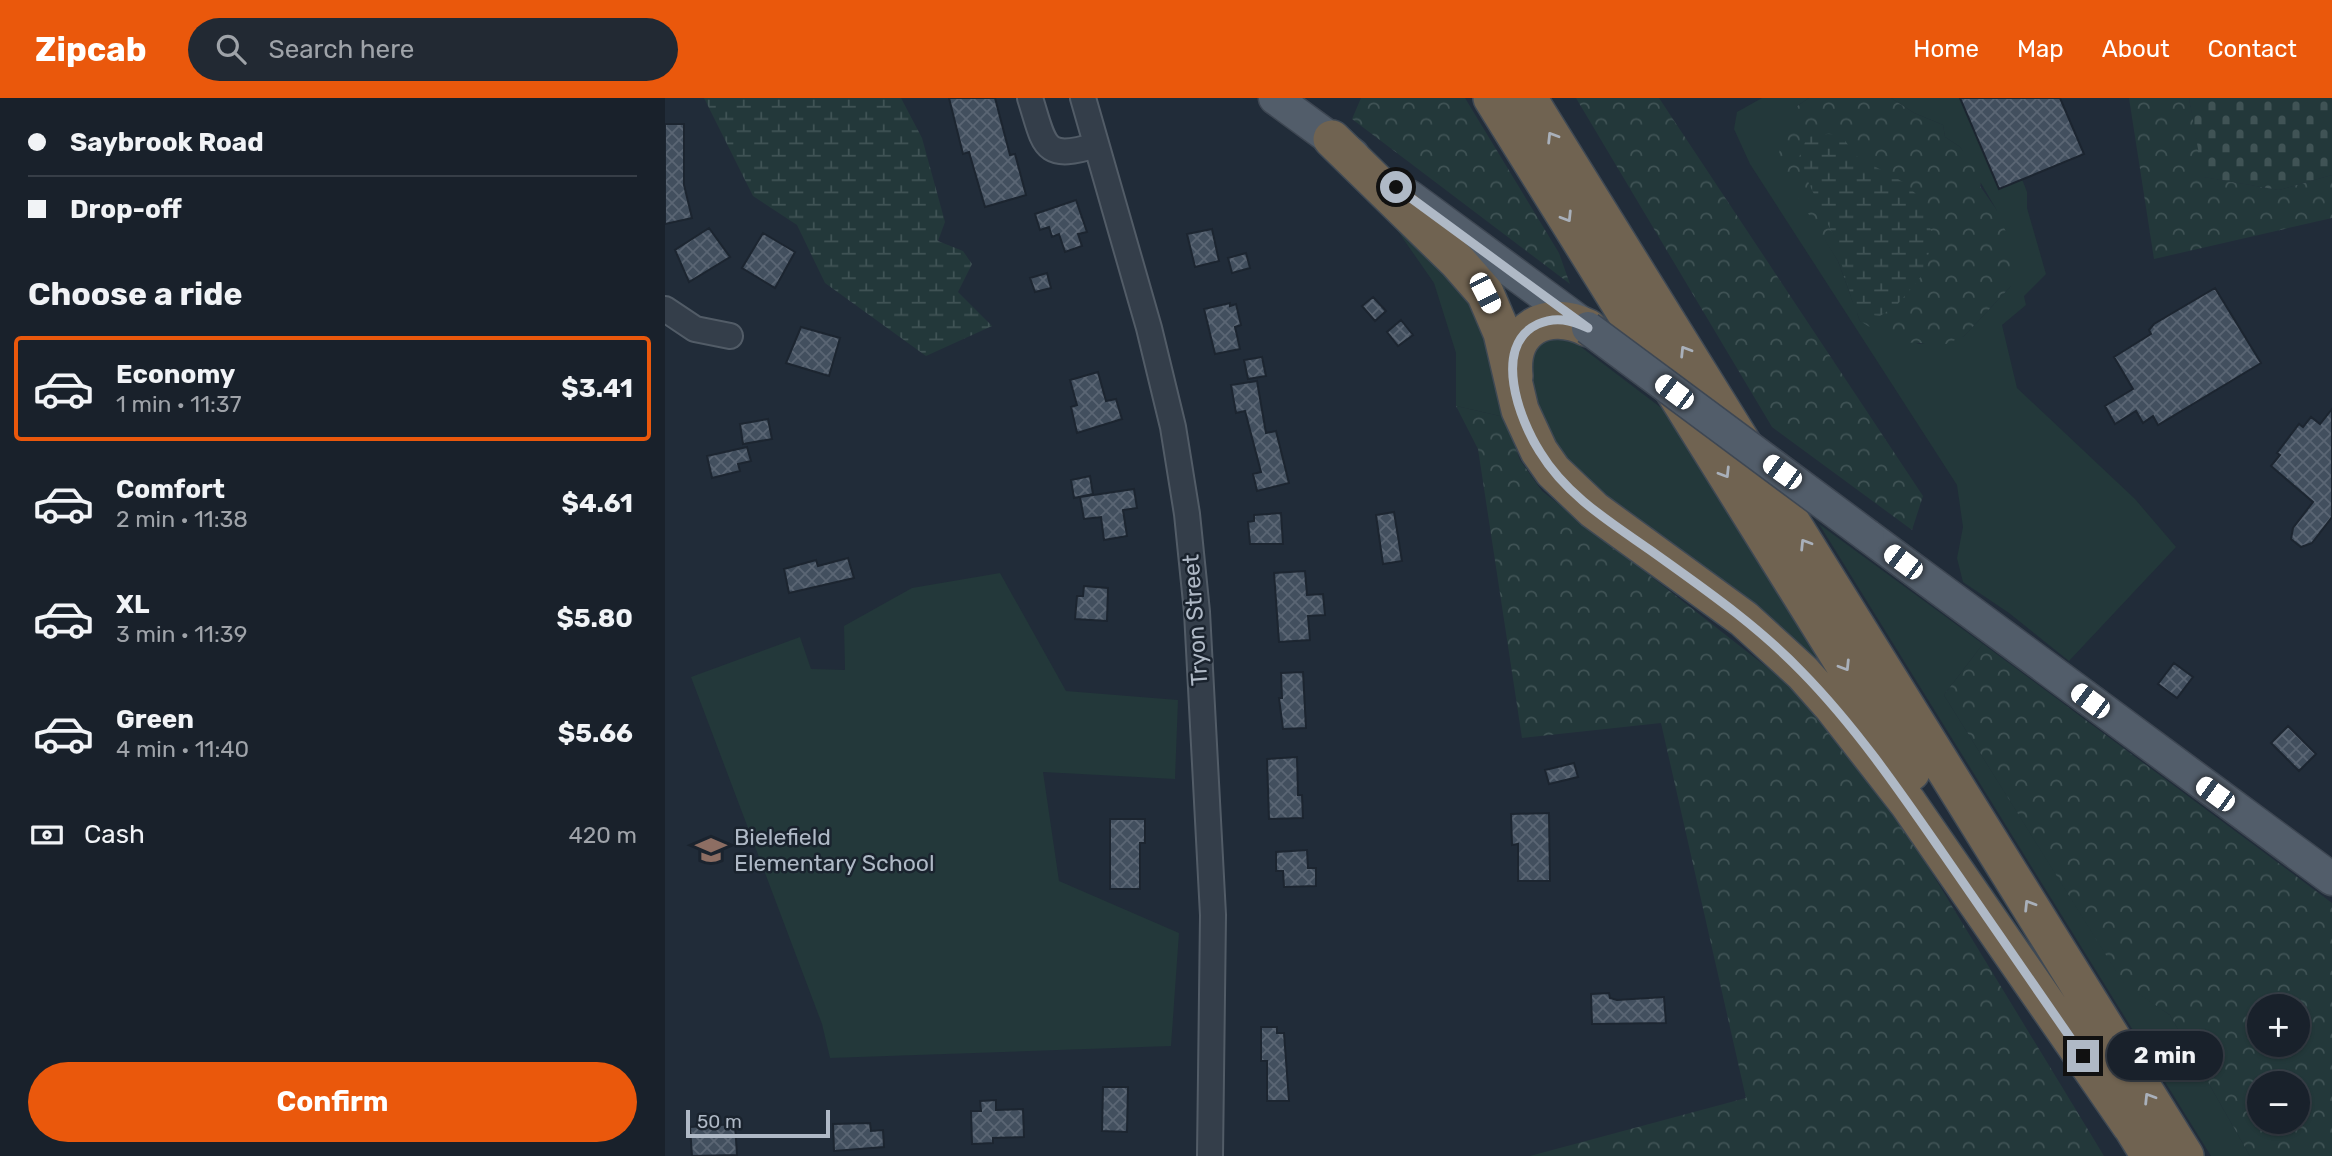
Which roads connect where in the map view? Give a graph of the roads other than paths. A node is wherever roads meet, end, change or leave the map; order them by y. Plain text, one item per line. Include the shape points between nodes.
1 (1030, 98) edge
2 (1083, 98) edge
3 (1275, 98) edge
4 (1492, 98) edge
5 (1528, 98) edge
6 (1332, 139) junction
7 (1096, 145) junction
8 (665, 309) edge
9 (1588, 328) junction
10 (730, 335) dead end
11 (1515, 387) junction
12 (2332, 880) edge
13 (2131, 1126) junction
14 (1210, 1156) edge
15 (2150, 1156) edge
16 (2185, 1156) edge

1 - 7 street via 1043,139 1052,150 1061,154
2 - 7 street, Tryon Street
3 - 6 main road
4 -> 13 highway
16 -> 5 highway
6 - 9 main road
6 - 11 highway via 1485,293 1502,333
7 - 14 street, Tryon Street via 1149,328 1173,427 1187,514 1197,612 1213,915
8 - 10 street via 695,329
9 - 11 highway via 1564,319 1550,320 1524,334 1514,356
9 - 12 main road, bridge
11 - 13 highway via 1539,451 1573,492 1744,619 1833,706 1908,803
13 - 15 highway

